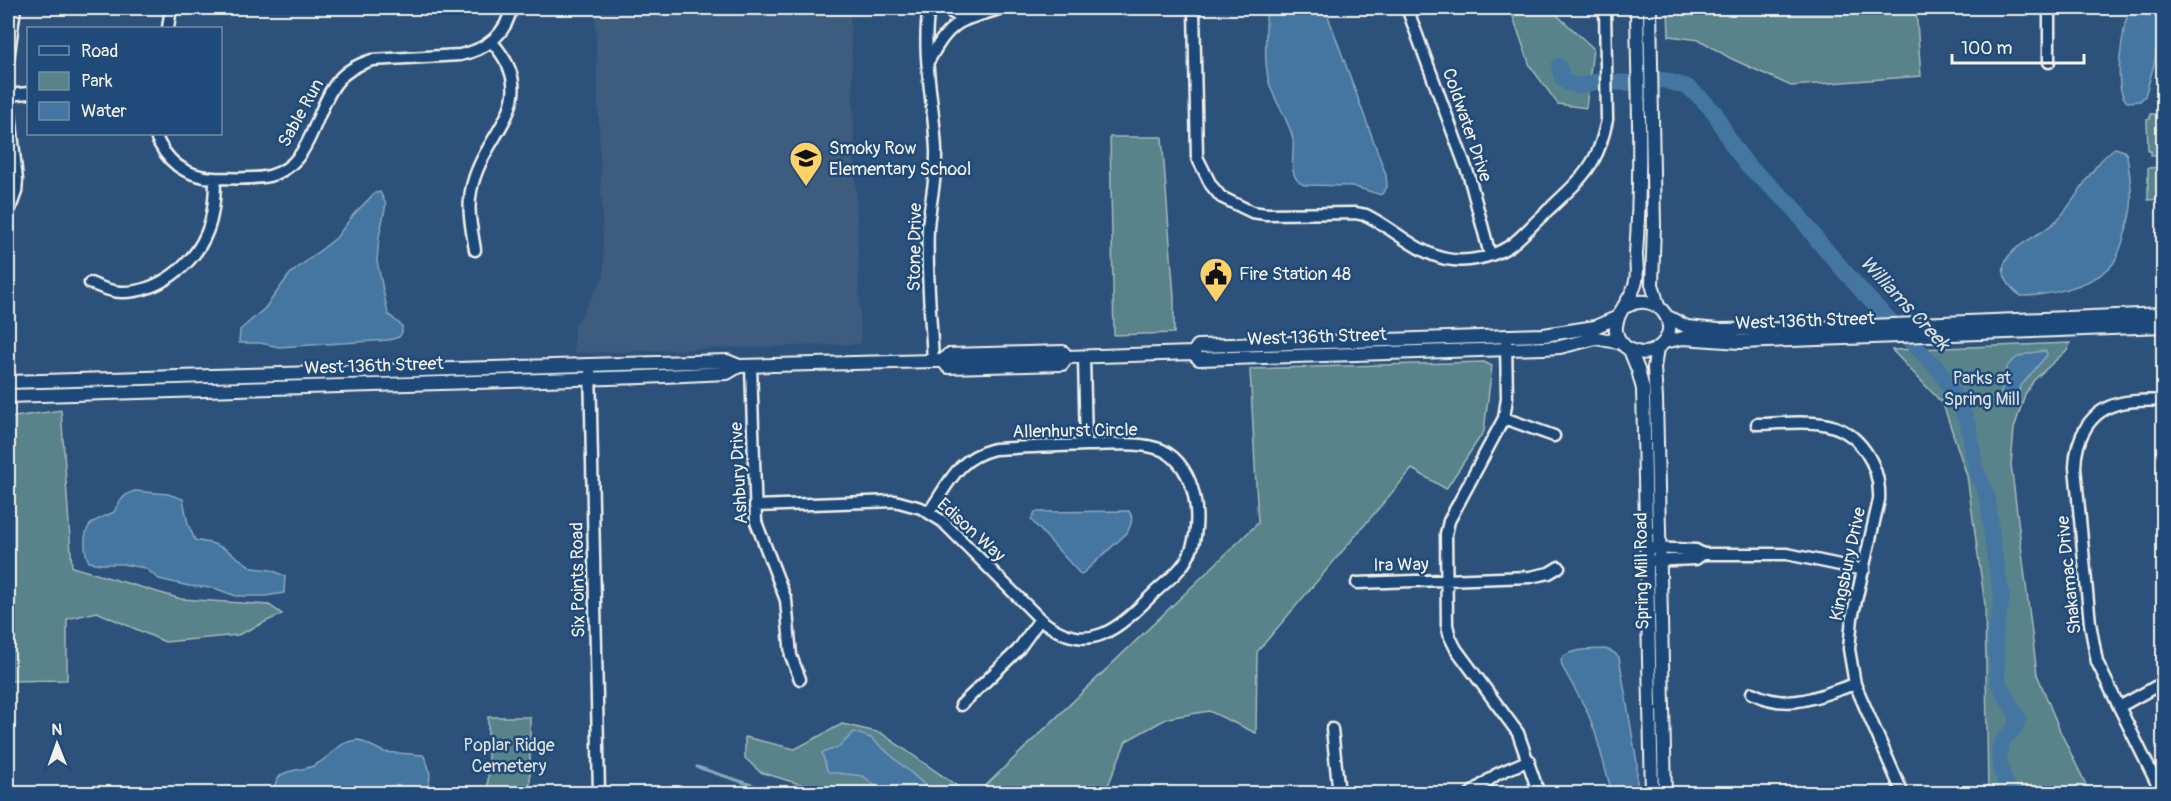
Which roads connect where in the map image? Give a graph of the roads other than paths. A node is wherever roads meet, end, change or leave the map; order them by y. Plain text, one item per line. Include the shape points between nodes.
1 (15, 8) edge
2 (171, 8) edge
3 (511, 8) edge
4 (928, 8) edge
5 (944, 8) edge
6 (1001, 8) edge
7 (1194, 8) edge
8 (1407, 8) edge
9 (1605, 8) edge
10 (1637, 8) edge
11 (1650, 8) edge
12 (2049, 8) edge
13 (970, 18) junction
14 (168, 27) edge
15 (491, 41) junction
16 (8, 60) edge
17 (928, 62) junction
18 (2049, 62) dead end
19 (27, 93) edge
20 (8, 95) edge
21 (155, 135) edge
22 (215, 178) junction
23 (8, 214) edge
24 (475, 250) dead end
25 (1490, 255) junction
26 (90, 283) dead end
27 (1626, 306) junction
28 (1658, 306) junction
29 (2163, 314) edge
30 (1666, 316) junction
31 (1618, 317) junction
32 (2163, 326) edge
33 (1506, 337) junction
34 (1661, 345) junction
35 (1626, 347) junction
36 (1507, 351) junction
37 (1193, 353) junction
38 (1084, 357) junction
39 (938, 361) junction
40 (745, 366) junction
41 (590, 372) junction
42 (8, 382) edge
43 (8, 396) edge
44 (2163, 400) edge
45 (1504, 418) junction
46 (1757, 424) dead end
47 (1554, 436) dead end
48 (1086, 445) junction
49 (755, 506) junction
50 (929, 512) junction
51 (1653, 554) junction
52 (1559, 567) dead end
53 (1864, 570) junction
54 (1446, 580) junction
55 (1357, 583) dead end
56 (1040, 619) junction
57 (800, 680) dead end
58 (2163, 682) edge
59 (1855, 684) junction
60 (1752, 693) dead end
61 (961, 705) dead end
62 (2119, 707) junction
63 (1332, 729) dead end
64 (1529, 760) junction
65 (600, 794) edge
66 (1340, 794) edge
67 (1470, 794) edge
68 (1539, 794) edge
69 (1652, 794) edge
70 (1665, 794) edge
71 (1903, 794) edge
72 (2162, 794) edge

1 - 16 street
2 - 14 street
3 - 15 street via 506,23
4 - 17 street, Stone Drive
5 - 13 street
6 - 13 street
7 - 25 street via 1197,157 1221,197 1252,212 1266,214 1366,215 1445,259 1474,260
8 - 25 street, Coldwater Drive via 1468,176
9 - 25 street via 1604,134 1594,159 1525,232 1508,247
10 - 27 street via 1640,212 1636,280
11 - 28 street via 1652,284
12 - 18 street
13 - 17 street via 946,35
15 - 22 street, Sable Run via 460,56 359,64 338,81 304,149 290,165 268,176
15 - 24 street via 510,67 514,94 506,119 482,157 471,190 469,213
17 - 39 street, Stone Drive via 936,167 928,242
19 - 20 street
20 - 23 street via 17,180
21 - 22 street, Sable Run via 173,163 194,174
22 - 26 street via 214,208 206,235 195,254 177,272 140,290 107,290
27 - 28 street via 1642,300
27 - 31 street
28 - 30 street
29 - 30 street, West 136th Street via 1794,329 1705,329 1684,326
30 - 34 street via 1669,329
31 - 33 street, West 136th Street via 1582,330
31 - 35 street via 1616,330
32 - 34 street, West 136th Street via 1740,342 1683,338
33 - 36 street
33 - 37 street, West 136th Street via 1198,346
34 - 35 street via 1644,353
34 - 51 street, Spring Mill Road via 1654,372
35 - 36 street, West 136th Street via 1596,338 1560,347
35 - 51 street, Spring Mill Road via 1638,370 1642,389
36 - 37 street, West 136th Street via 1199,359
36 - 45 street
37 - 38 street, West 136th Street
38 - 39 street, West 136th Street via 1067,357 1063,352 948,355
38 - 48 street
39 - 40 street, West 136th Street
40 - 41 street, West 136th Street via 727,361
40 - 49 street, Ashbury Drive
41 - 42 street, West 136th Street
41 - 43 street, West 136th Street
41 - 65 street, Six Points Road
44 - 62 street, Shakamac Drive via 2121,403 2100,412 2087,424 2075,453 2093,646
45 - 47 street
45 - 54 street via 1449,521
46 - 53 street, Kingsbury Drive via 1823,424 1847,434 1866,452 1877,473 1880,490
48 - 50 street, Allenhurst Circle via 981,452 959,467
48 - 56 street, Allenhurst Circle via 1148,446 1175,460 1185,472 1194,495 1193,542 1182,566 1113,630 1091,638 1066,636
49 - 50 street, Edison Way via 894,501
49 - 57 street, Ashbury Drive via 758,532 786,600 791,656
50 - 56 street, Edison Way
51 - 53 street via 1696,559 1703,554 1787,554
51 - 69 street, Spring Mill Road
51 - 70 street, Spring Mill Road
52 - 54 street, Ira Way via 1530,577
53 - 59 street, Kingsbury Drive via 1850,636
54 - 55 street, Ira Way
54 - 64 street via 1450,637 1518,733
56 - 61 street via 1018,650
58 - 62 street
59 - 60 street via 1790,702 1767,701
59 - 71 street, Kingsbury Drive
62 - 72 street, Shakamac Drive
63 - 66 street
64 - 67 street via 1497,774
64 - 68 street

